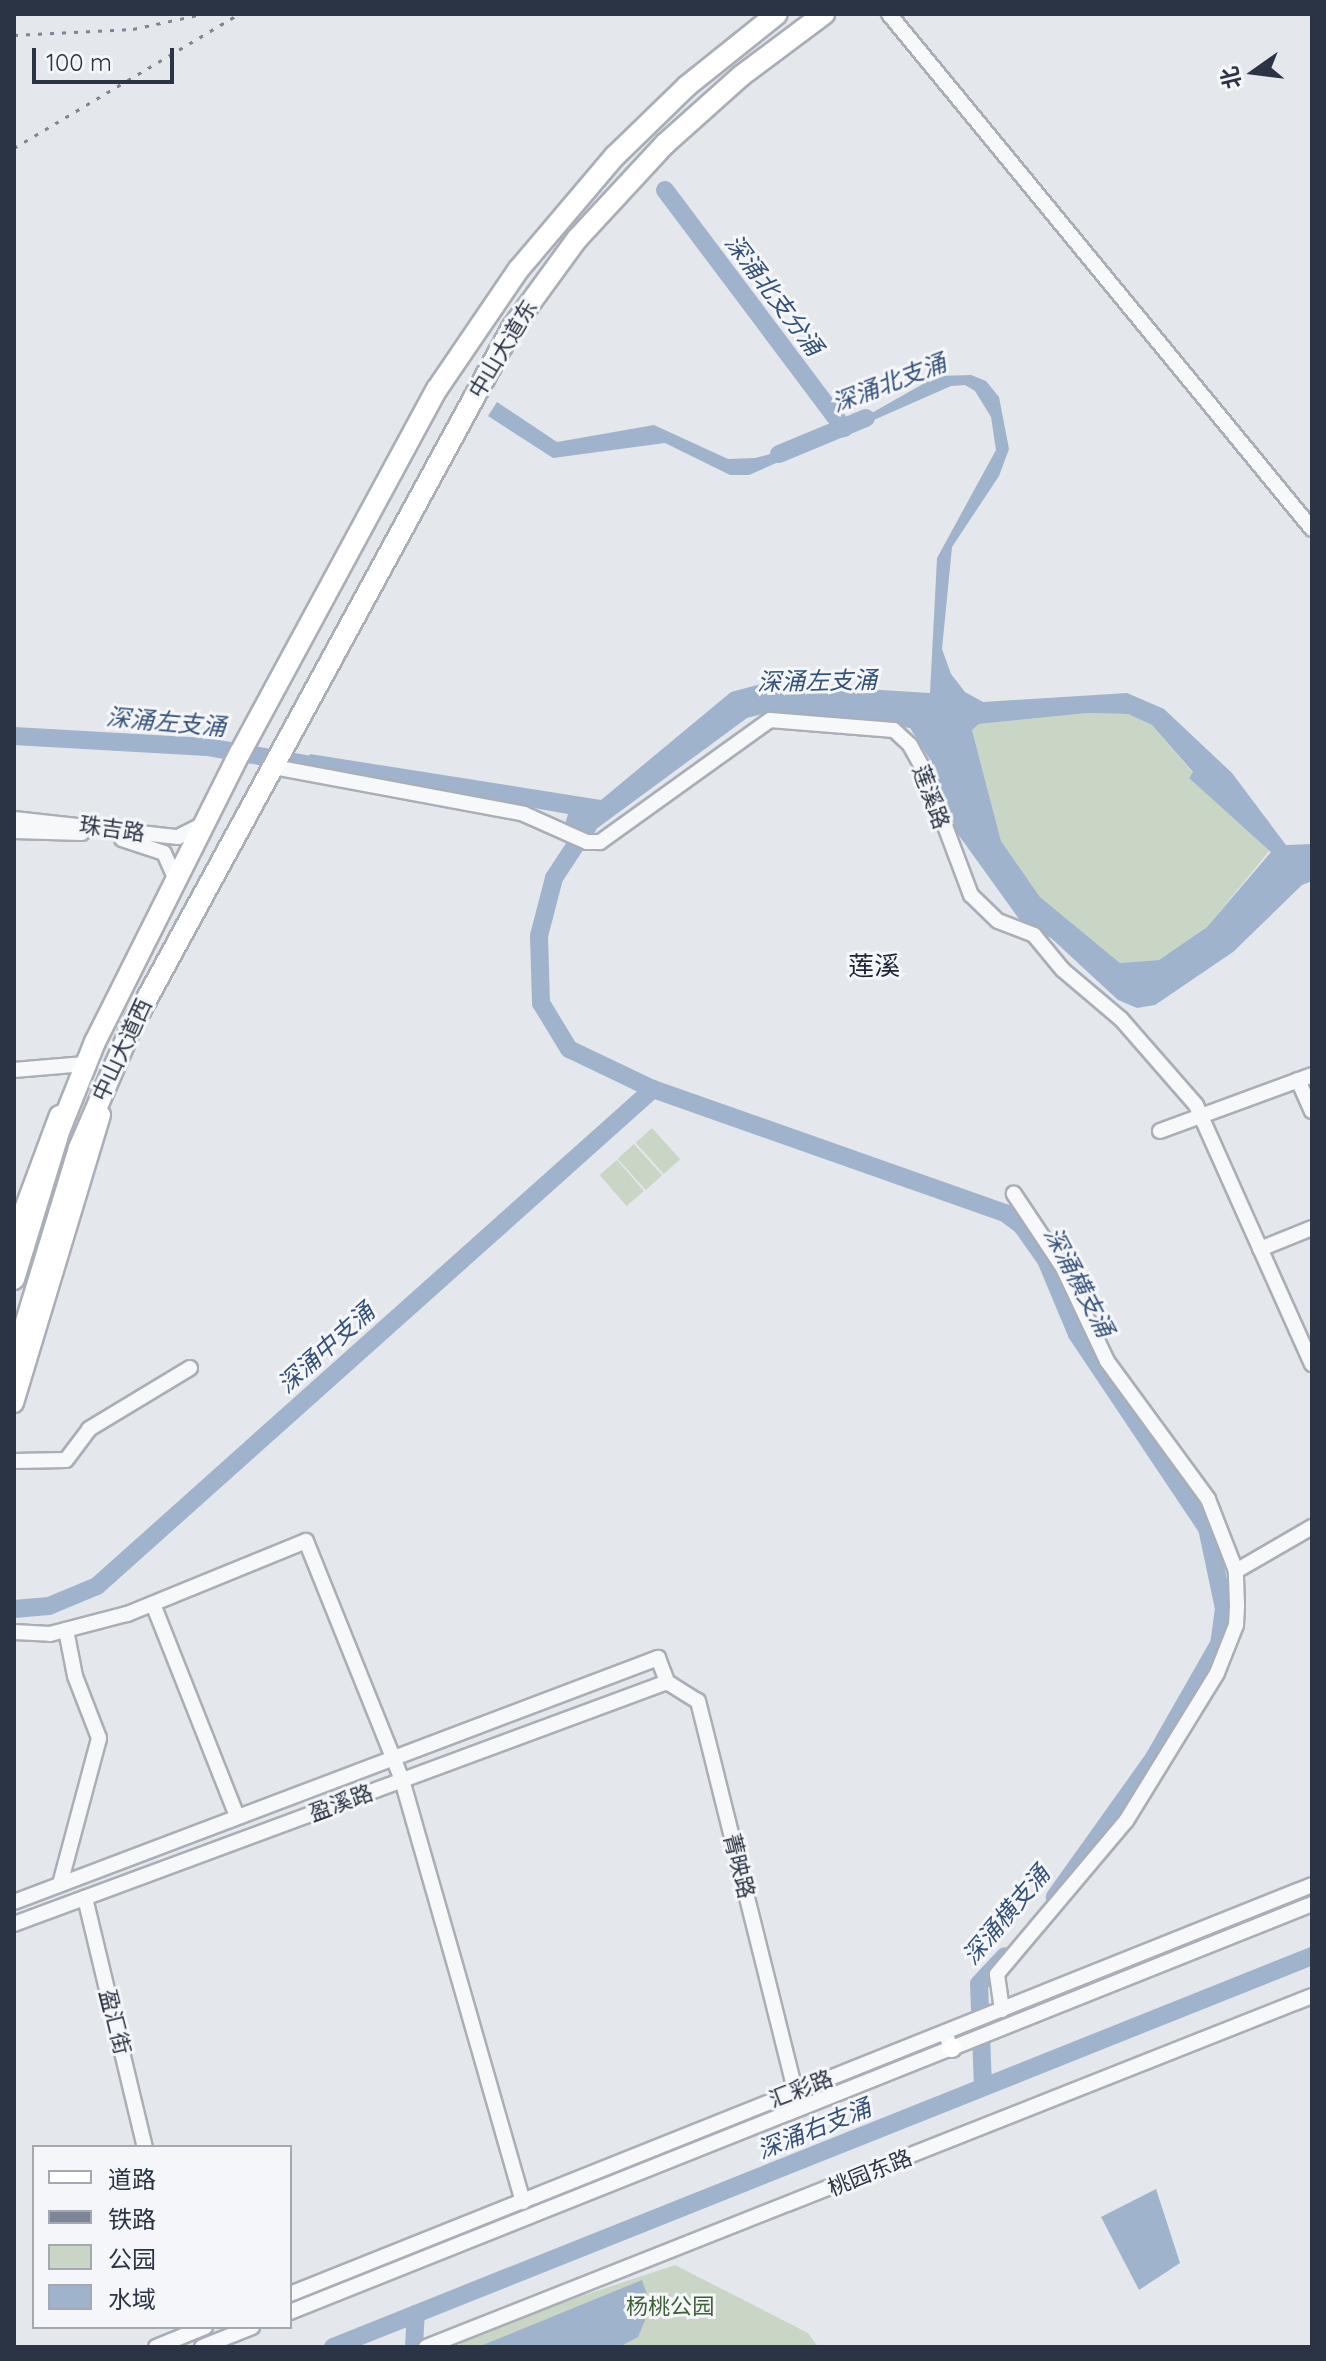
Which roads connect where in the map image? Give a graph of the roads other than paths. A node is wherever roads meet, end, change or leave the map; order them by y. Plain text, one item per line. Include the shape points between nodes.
1 (777, 14) edge
2 (824, 14) edge
3 (889, 14) edge
4 (1312, 529) edge
5 (276, 763) junction
6 (14, 819) edge
7 (205, 823) junction
8 (14, 831) edge
9 (176, 880) junction
10 (118, 1056) junction
11 (85, 1064) junction
12 (14, 1070) edge
13 (1305, 1078) edge
14 (76, 1084) junction
15 (1312, 1111) edge
16 (1202, 1115) junction
17 (1160, 1131) dead end
18 (1014, 1194) dead end
19 (1312, 1228) edge
20 (14, 1236) edge
21 (1260, 1249) junction
22 (14, 1279) edge
23 (16, 1356) edge
24 (1312, 1364) edge
25 (190, 1368) dead end
26 (14, 1403) edge
27 (14, 1461) edge
28 (1312, 1527) edge
29 (1236, 1571) junction
30 (153, 1604) junction
31 (66, 1630) junction
32 (14, 1632) edge
33 (667, 1682) junction
34 (393, 1757) junction
35 (402, 1780) junction
36 (237, 1816) junction
37 (60, 1884) junction
38 (1312, 1885) edge
39 (85, 1898) junction
40 (14, 1902) edge
41 (1312, 1904) edge
42 (14, 1924) edge
43 (1312, 1996) edge
44 (998, 2012) junction
45 (951, 2039) junction
46 (920, 2042) junction
47 (926, 2058) junction
48 (795, 2091) junction
49 (145, 2145) edge
50 (523, 2202) junction
51 (445, 2233) junction
52 (417, 2244) junction
53 (451, 2248) junction
54 (423, 2260) junction
55 (292, 2293) edge
56 (292, 2311) edge
57 (241, 2329) edge
58 (194, 2338) edge
59 (156, 2347) edge
60 (426, 2347) edge

1 - 7 highway, 中山大道东 via 687,86 615,156 480,323 407,442
2 - 5 highway, 中山大道东 via 741,76 665,144 538,290 497,354
3 - 4 street
5 - 10 highway, 中山大道西 via 176,938
5 - 16 street, 莲溪路 via 524,814 587,842 615,833 770,720 887,727 910,745 924,770 971,895 998,921 1034,935 1063,970 1121,1019
6 - 7 street, 珠吉路 via 178,837
7 - 9 highway, 中山大道西
8 - 9 street, 珠吉路 via 80,833 152,846 172,862
9 - 11 highway, 中山大道西
10 - 23 highway, 中山大道西 via 79,1148
10 - 26 main road
11 - 12 street
11 - 14 highway, 中山大道西
13 - 15 street
13 - 16 street
14 - 20 main road via 46,1139
14 - 22 highway, 中山大道西
16 - 17 street
16 - 21 street, 莲溪路
18 - 29 street via 1062,1266 1114,1372 1208,1499
19 - 21 street
21 - 24 street, 莲溪路
25 - 27 street via 89,1429 66,1460
28 - 29 street
29 - 44 street via 1236,1625 1217,1673 1126,1821 997,1974
30 - 31 street
30 - 34 street via 306,1541
30 - 36 street
31 - 32 street
31 - 37 street via 75,1676 99,1738
33 - 34 street, 盈溪路 via 658,1658
33 - 35 street, 盈溪路
33 - 48 street, 菁映路 via 698,1701
34 - 35 street
34 - 36 street, 盈溪路
35 - 39 street, 盈溪路
35 - 50 street
36 - 37 street, 盈溪路
37 - 40 street, 盈溪路
38 - 44 street, 汇彩路
39 - 42 street, 盈溪路
39 - 49 street, 盈汇街
41 - 45 street, 汇彩路 via 1006,2025
43 - 60 street, 桃园东路
44 - 45 street, 汇彩路
45 - 46 street, 汇彩路
45 - 47 street, 汇彩路
46 - 47 street
46 - 48 street, 汇彩路
47 - 53 street, 汇彩路
48 - 50 street, 汇彩路
50 - 51 street, 汇彩路
51 - 52 street, 汇彩路
51 - 53 street
52 - 54 street
52 - 55 street, 汇彩路
53 - 54 street, 汇彩路
54 - 56 street, 汇彩路
57 - 58 street
58 - 59 street

